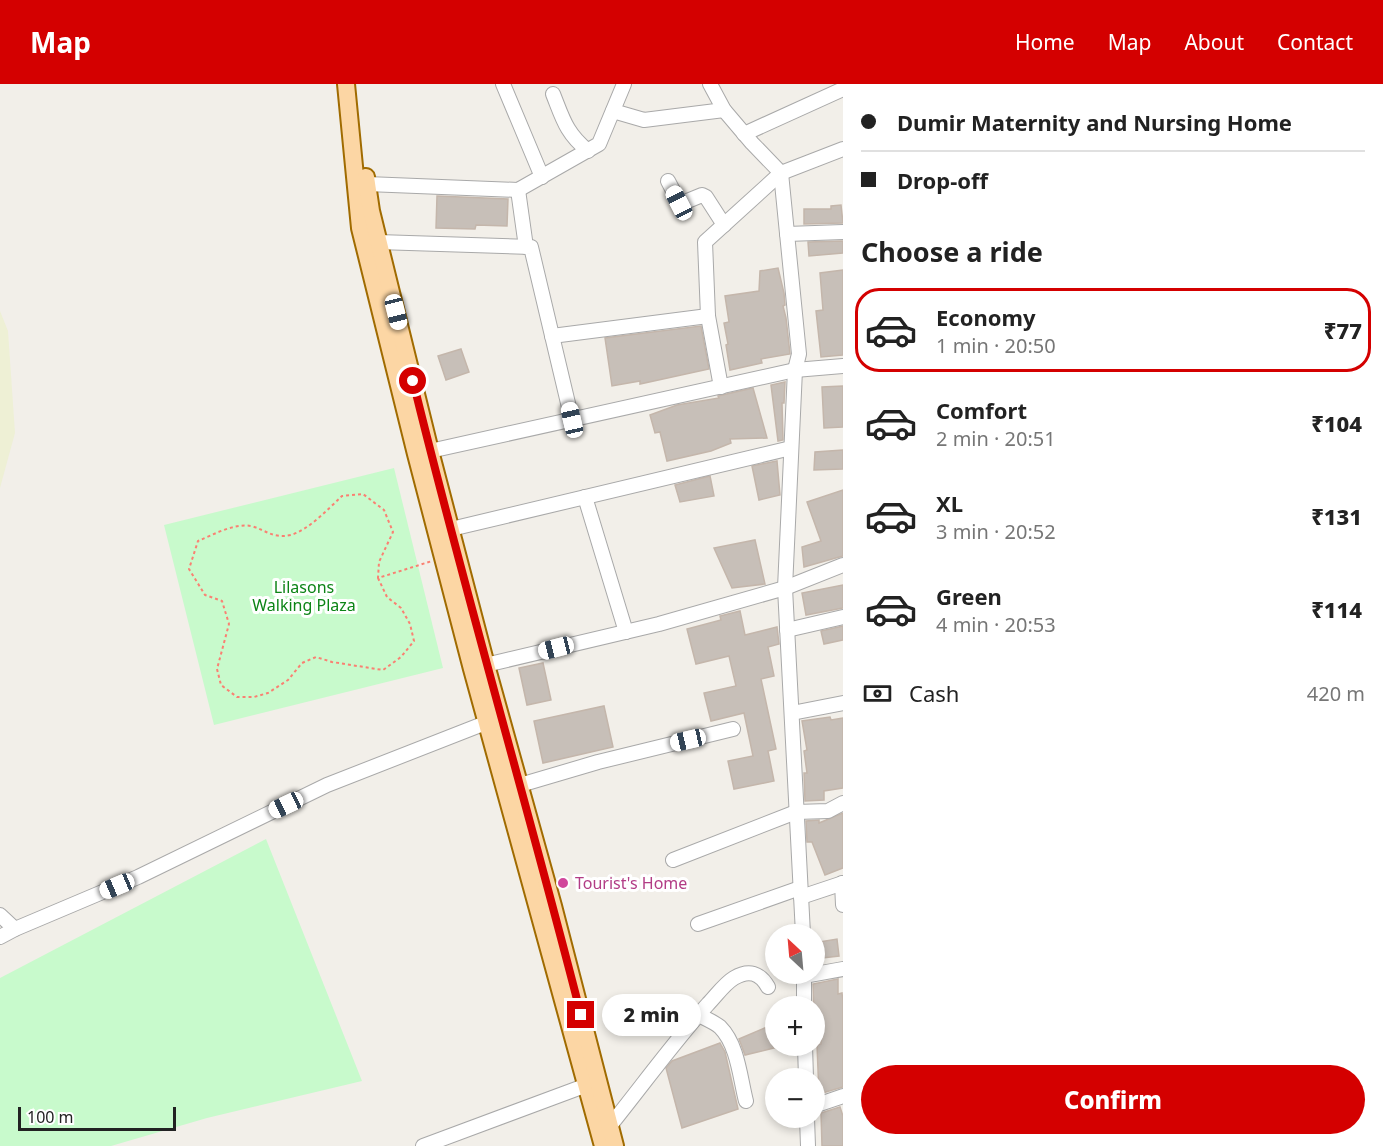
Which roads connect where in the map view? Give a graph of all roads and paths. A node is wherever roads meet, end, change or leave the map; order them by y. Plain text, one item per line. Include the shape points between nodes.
1 (346, 84) edge
2 (357, 84) edge
3 (503, 84) edge
4 (624, 84) edge
5 (710, 84) edge
6 (843, 89) edge
7 (823, 90) edge
8 (553, 94) dead end
9 (724, 110) junction
10 (614, 111) junction
11 (744, 134) junction
12 (843, 149) edge
13 (588, 151) junction
14 (781, 173) junction
15 (542, 177) junction
16 (668, 181) dead end
17 (367, 184) junction
18 (518, 190) junction
19 (724, 225) junction
20 (843, 232) edge
21 (787, 234) junction
22 (378, 242) junction
23 (526, 247) junction
24 (708, 316) junction
25 (552, 336) junction
26 (843, 366) edge
27 (795, 370) junction
28 (721, 387) junction
29 (572, 420) junction
30 (792, 448) junction
31 (423, 453) junction
32 (585, 497) junction
33 (451, 529) junction
34 (443, 558) junction
35 (843, 565) edge
36 (378, 578) junction
37 (785, 588) junction
38 (843, 617) edge
39 (787, 630) junction
40 (626, 632) junction
41 (479, 667) junction
42 (843, 703) edge
43 (792, 713) junction
44 (488, 722) junction
45 (734, 729) dead end
46 (520, 785) junction
47 (843, 803) edge
48 (796, 812) junction
49 (520, 815) junction
50 (673, 860) dead end
51 (842, 883) edge
52 (800, 893) junction
53 (843, 905) edge
54 (0, 915) edge
55 (698, 924) dead end
56 (802, 924) edge
57 (15, 929) junction
58 (0, 937) edge
59 (843, 969) edge
60 (563, 972) junction
61 (825, 972) edge
62 (768, 987) dead end
63 (699, 1015) junction
64 (587, 1085) junction
65 (843, 1096) edge
66 (746, 1101) dead end
67 (825, 1102) edge
68 (609, 1127) junction
69 (807, 1128) edge
70 (423, 1146) edge
71 (603, 1146) edge
72 (615, 1146) edge
73 (808, 1146) edge

1 - 31 main road via 360,228
2 - 17 main road
3 - 15 street
4 - 10 street
5 - 9 street
6 - 7 street
7 - 11 street
8 - 13 street via 571,135
9 - 10 street via 644,120
9 - 11 street
10 - 13 street via 599,144
11 - 14 street
12 - 14 street
13 - 15 street
14 - 19 street
14 - 21 street
15 - 18 street
16 - 19 street via 681,204 702,195 706,197
17 - 18 street
17 - 22 main road
18 - 23 street
19 - 24 street via 705,242
20 - 21 street
21 - 27 street via 800,354
22 - 23 street
22 - 31 main road
23 - 25 street via 531,247
24 - 25 street
24 - 28 street
25 - 29 street
26 - 27 street
27 - 28 street
27 - 30 street
28 - 29 street
29 - 31 street
30 - 32 street
30 - 37 street
31 - 33 main road
31 - 34 main road
32 - 33 street
32 - 40 street
33 - 41 main road
34 - 36 path
34 - 41 main road
35 - 37 street
36 - 36 path via 379,562 393,532 384,510 363,494 342,495 320,518 291,534 273,536 249,526 225,529 198,541 189,568 205,595 222,601 229,624 218,669 221,686 237,696 268,693 288,680 302,663 316,657 383,670 401,657 414,640 406,616 387,597
37 - 39 street
37 - 40 street
38 - 39 street
39 - 43 street
40 - 41 street
41 - 44 main road
41 - 46 main road
42 - 43 street
43 - 48 street
44 - 49 main road
44 - 57 street via 327,785 138,878
45 - 46 street
46 - 49 main road
47 - 48 street via 828,811
48 - 50 street
48 - 52 street
49 - 60 main road
51 - 52 street
51 - 53 street
52 - 55 street
52 - 56 street
54 - 57 street
57 - 58 street
59 - 61 street
60 - 64 main road
60 - 68 main road
62 - 63 street via 752,973 735,977
63 - 66 street via 715,1023 727,1036
63 - 68 street
64 - 70 street
64 - 71 main road
65 - 67 street
68 - 72 main road
69 - 73 street

